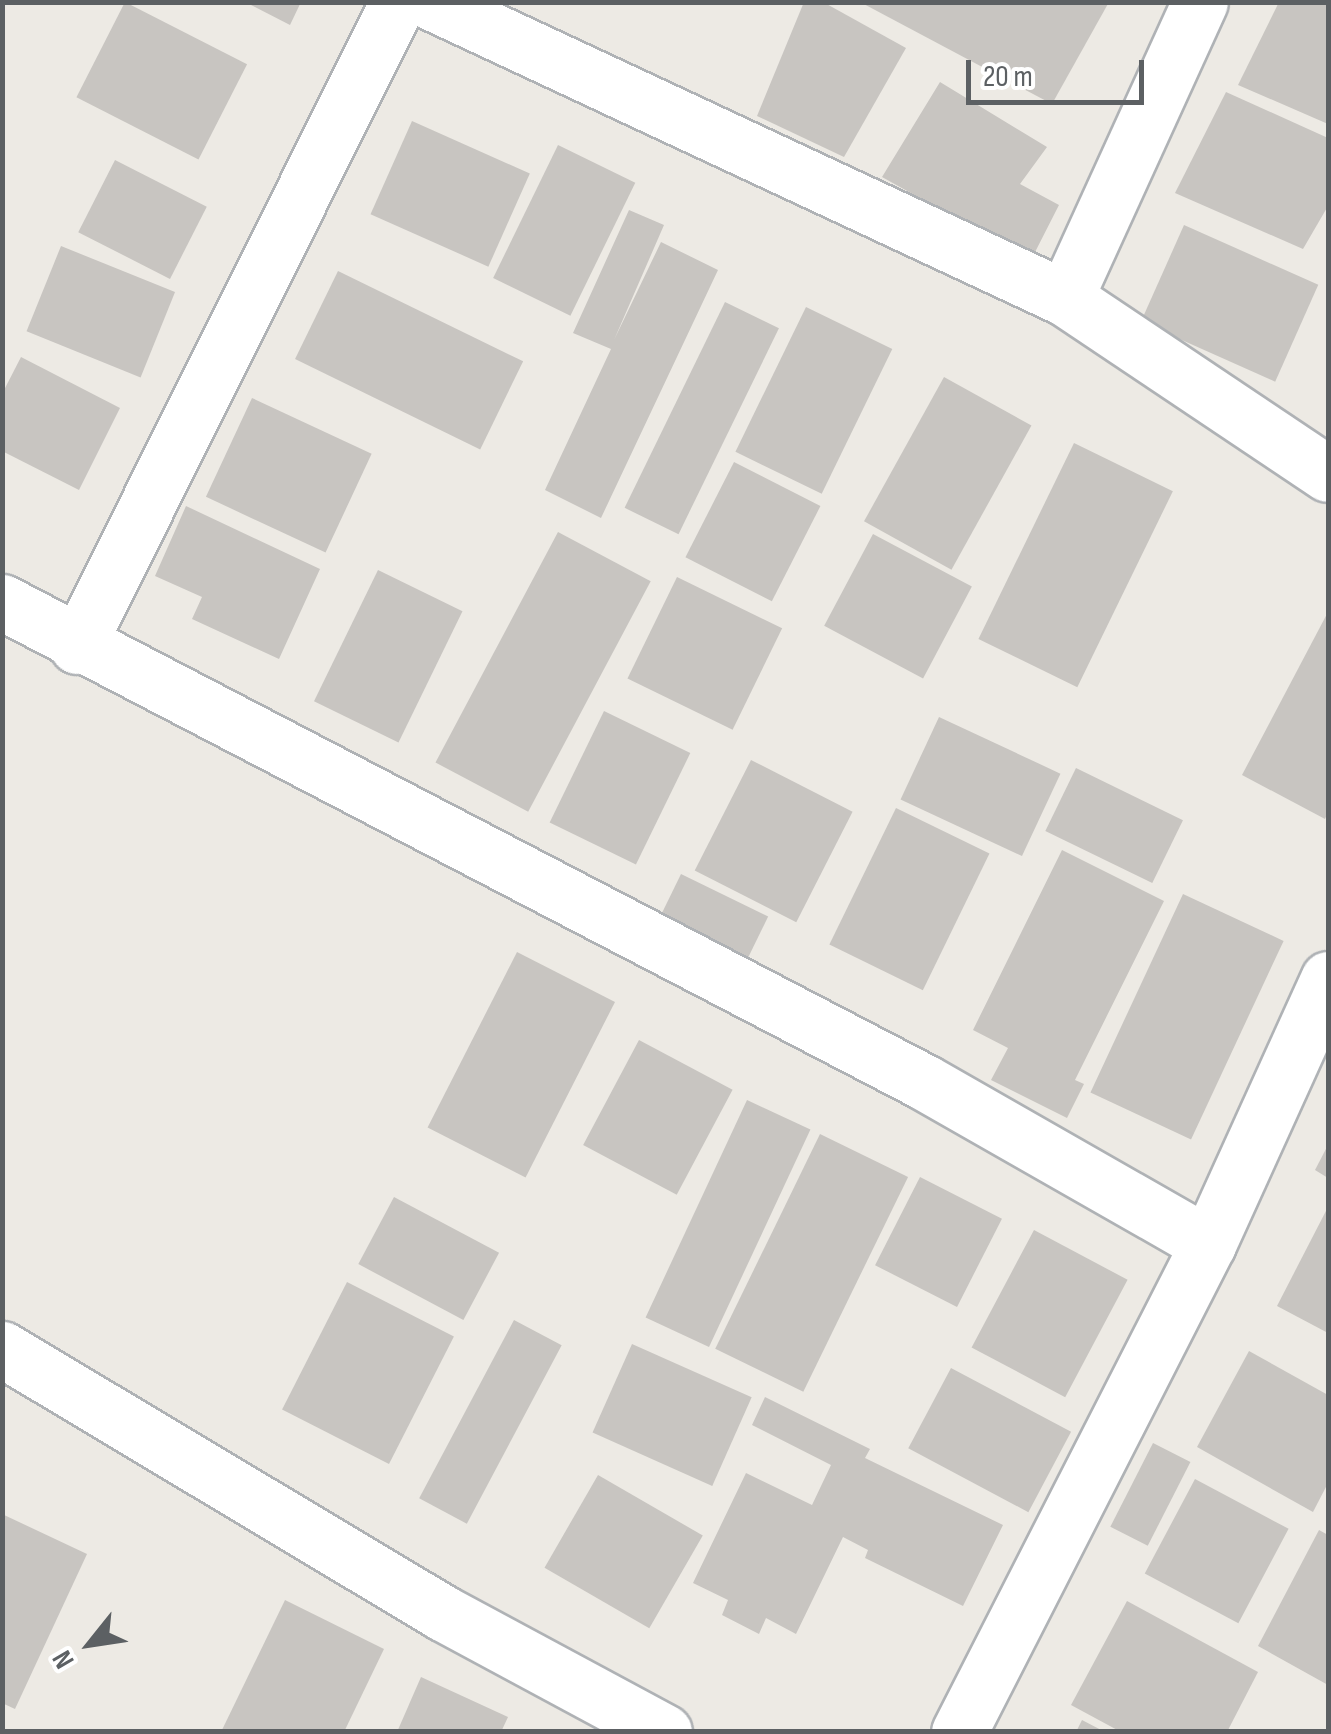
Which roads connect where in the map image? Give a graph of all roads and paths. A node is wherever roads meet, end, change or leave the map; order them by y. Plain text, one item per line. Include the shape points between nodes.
1 (398, 2) edge
2 (431, 2) edge
3 (1200, 2) edge
4 (1065, 298) junction
5 (1328, 474) edge
6 (2, 602) edge
7 (77, 646) junction
8 (1328, 980) edge
9 (1208, 1244) junction
10 (2, 1349) edge
11 (664, 1732) edge
12 (960, 1732) edge

1 - 7 street
2 - 4 street
3 - 4 street
4 - 5 street
6 - 7 street
7 - 9 street via 924,1082
8 - 9 street
9 - 12 street
10 - 11 street via 443,1613

